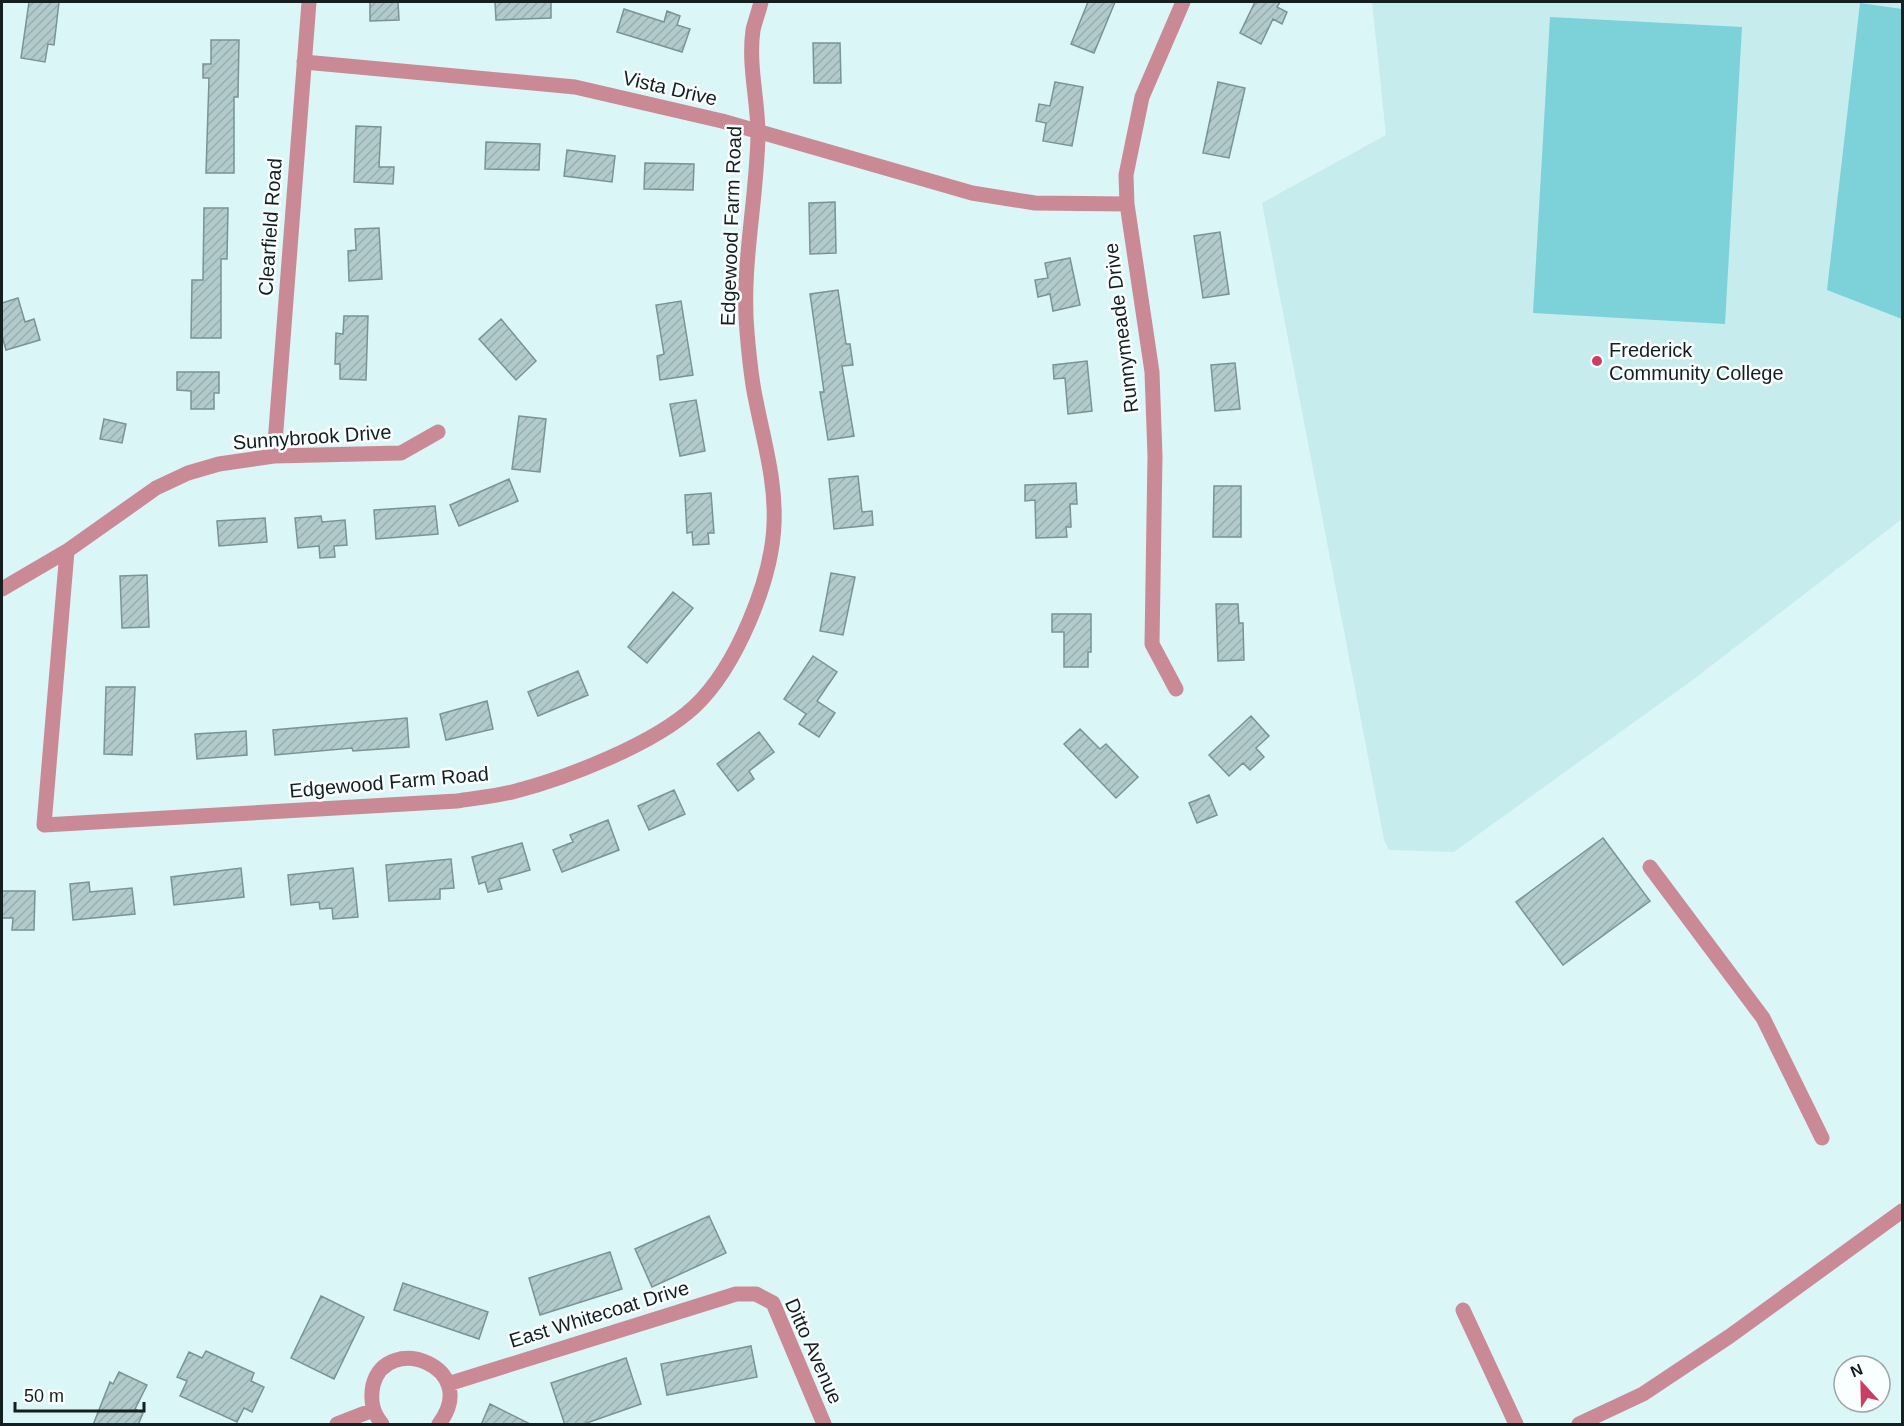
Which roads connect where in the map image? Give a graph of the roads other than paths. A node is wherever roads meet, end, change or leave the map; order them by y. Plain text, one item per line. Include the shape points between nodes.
1 (309, 2) edge
2 (761, 2) edge
3 (1183, 2) edge
4 (304, 62) junction
5 (758, 133) junction
6 (1127, 204) junction
7 (438, 432) dead end
8 (273, 456) junction
9 (67, 551) junction
10 (2, 589) edge
11 (1176, 689) dead end
12 (1650, 867) dead end
13 (1822, 1138) dead end
14 (1902, 1211) edge
15 (764, 1296) joint
16 (1462, 1310) dead end
17 (448, 1384) junction
18 (373, 1410) junction
19 (337, 1425) edge
20 (382, 1425) edge
21 (439, 1425) edge
22 (824, 1425) edge
23 (1516, 1425) edge
24 (1580, 1425) edge

1 - 4 street, Clearfield Road
2 - 5 street, Edgewood Farm Road via 753,31
3 - 6 street, Runnymeade Drive via 1142,97 1126,175
4 - 5 street, Vista Drive via 575,87
4 - 8 street, Clearfield Road
5 - 6 street, Vista Drive via 972,193 1035,203
5 - 9 street, Edgewood Farm Road via 747,258 747,330 755,398 772,477 774,524 765,580 747,626 723,670 695,706 658,734 584,767 515,791 457,801 44,825
6 - 11 street, Runnymeade Drive via 1152,372 1152,644
7 - 8 street, Sunnybrook Drive via 401,453
8 - 9 street, Sunnybrook Drive via 188,473 156,488
9 - 10 street, Sunnybrook Drive
12 - 13 street via 1762,1018
14 - 24 street via 1643,1394
15 - 17 street, East Whitecoat Drive via 736,1294
15 - 22 street, Ditto Avenue via 773,1303
16 - 23 street
17 - 18 street via 428,1362 413,1358 397,1360 375,1380
17 - 21 street via 450,1400
18 - 19 street
18 - 20 street

